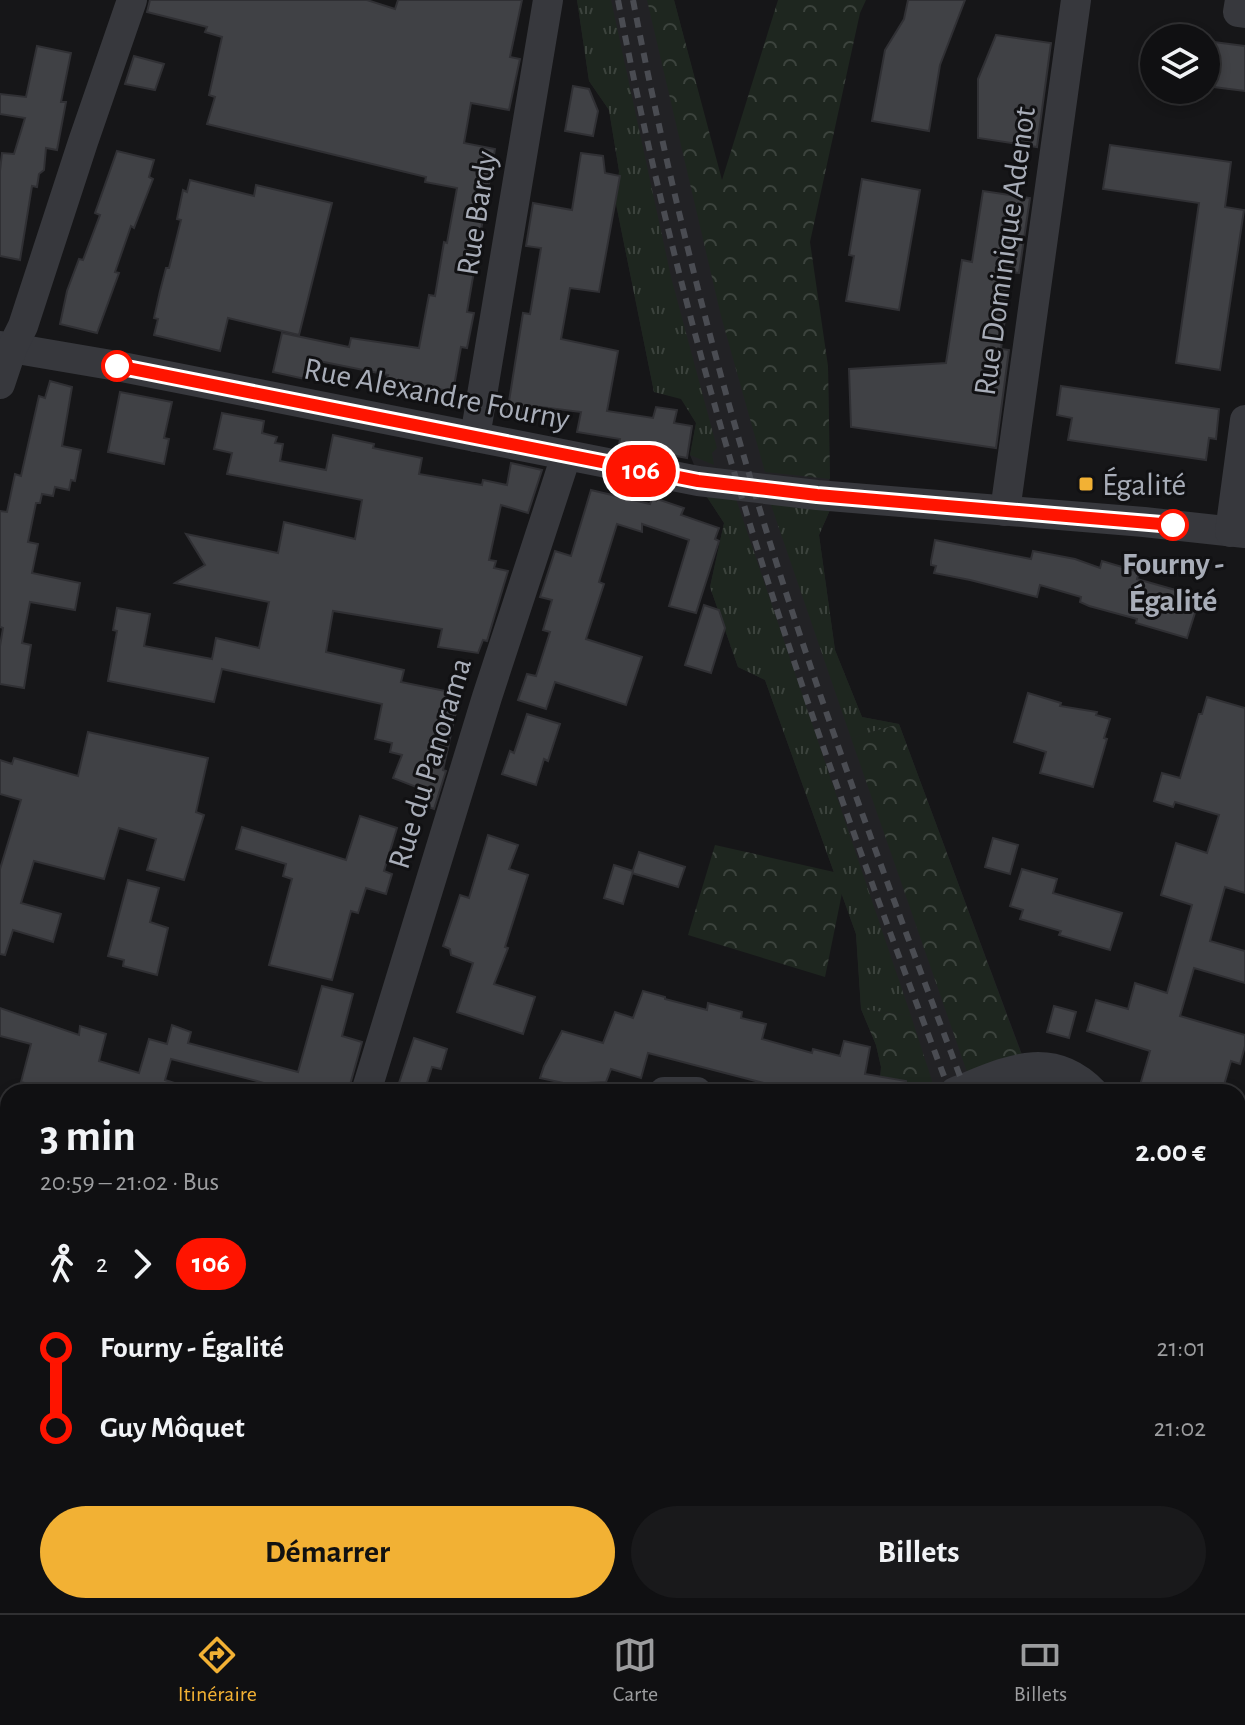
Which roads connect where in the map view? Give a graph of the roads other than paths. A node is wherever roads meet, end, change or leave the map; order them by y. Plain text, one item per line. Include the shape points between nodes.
1 (132, 0) edge
2 (548, 0) edge
3 (1076, 0) edge
4 (1240, 0) edge
5 (1245, 13) edge
6 (6, 347) edge
7 (0, 384) edge
8 (1245, 420) edge
9 (475, 437) junction
10 (566, 456) junction
11 (1005, 511) junction
12 (1238, 532) edge
13 (368, 1084) edge
14 (976, 1084) edge
15 (1084, 1084) edge

1 - 6 street via 23,326
2 - 9 street, Rue Bardy
3 - 11 street, Rue Dominique Adenot
4 - 5 street via 1238,12
6 - 7 street
6 - 9 street, Rue Alexandre Fourny
8 - 12 street
9 - 10 street, Rue Alexandre Fourny
10 - 11 street, Rue Alexandre Fourny via 698,481
10 - 13 street, Rue du Panorama
11 - 12 street, Rue Alexandre Fourny
14 - 15 street via 1037,1067 1058,1069

